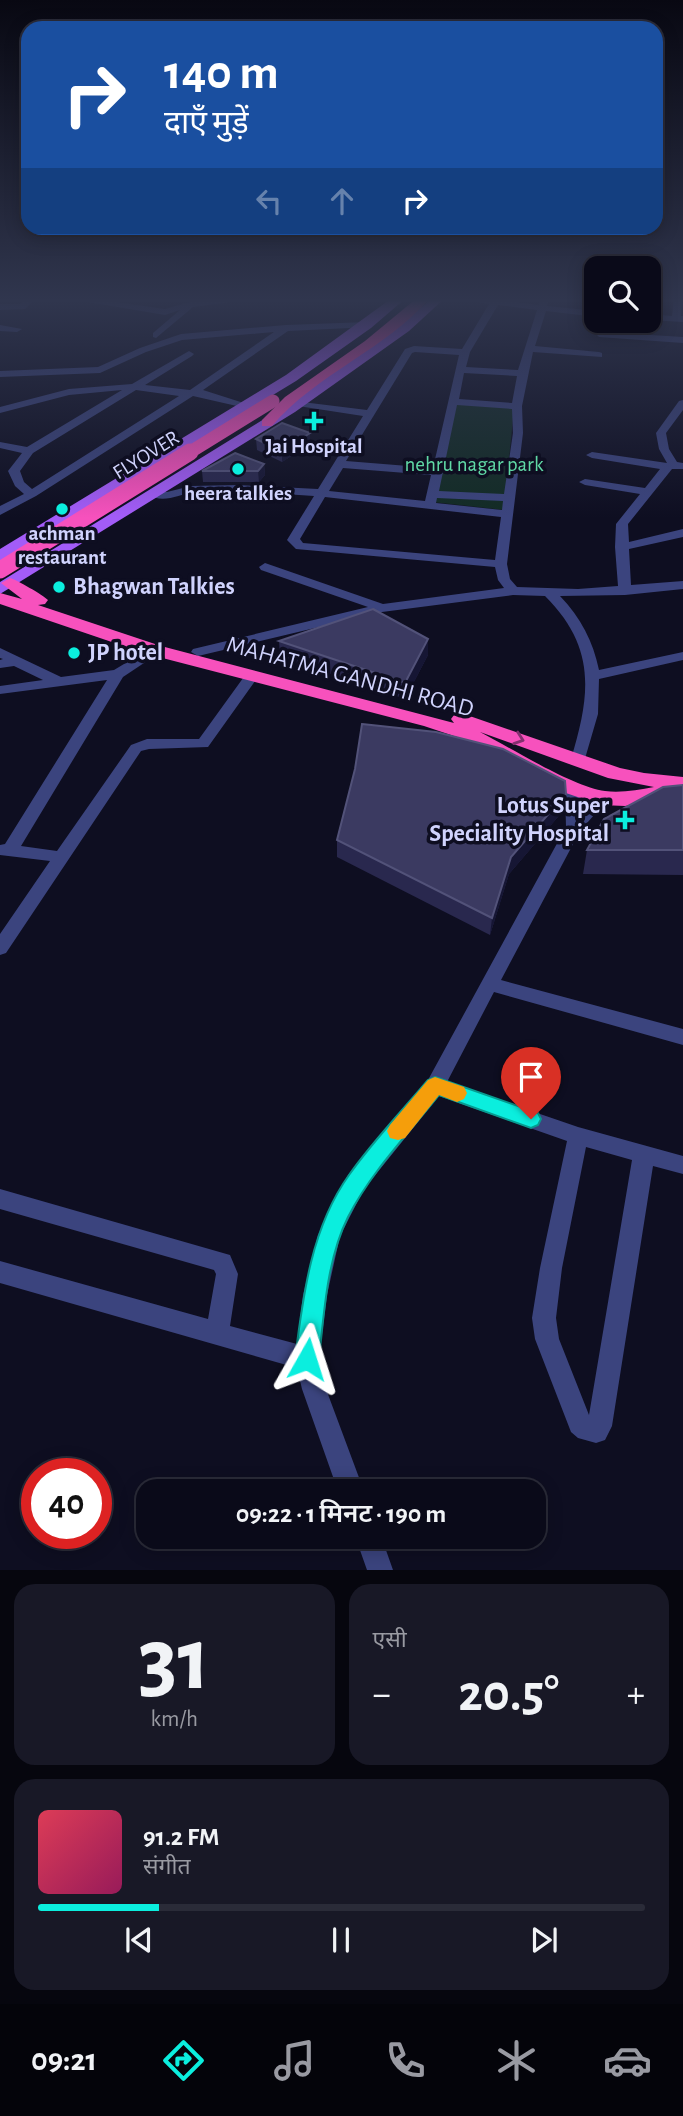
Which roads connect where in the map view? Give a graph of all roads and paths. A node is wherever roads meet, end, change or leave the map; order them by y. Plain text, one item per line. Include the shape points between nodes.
1 (26, 371) edge
2 (160, 371) edge
3 (223, 371) edge
4 (299, 371) edge
5 (323, 371) edge
6 (329, 371) edge
7 (329, 371) edge
8 (397, 371) edge
9 (460, 371) edge
10 (486, 371) edge
11 (522, 373) joint
12 (0, 374) edge
13 (134, 387) junction
14 (191, 393) junction
15 (453, 401) junction
16 (285, 402) junction
17 (683, 404) edge
18 (517, 406) junction
19 (246, 407) junction
20 (0, 410) edge
21 (370, 414) junction
22 (263, 421) junction
23 (0, 445) edge
24 (29, 451) junction
25 (592, 455) dead end
26 (339, 464) junction
27 (675, 466) edge
28 (437, 472) junction
29 (584, 482) dead end
30 (160, 490) junction
31 (650, 492) junction
32 (320, 493) junction
33 (32, 494) junction
34 (509, 498) junction
35 (431, 499) junction
36 (0, 511) edge
37 (507, 514) junction
38 (683, 533) edge
39 (621, 547) junction
40 (0, 556) edge
41 (501, 564) junction
42 (265, 567) dead end
43 (33, 568) junction
44 (2, 584) edge
45 (683, 585) edge
46 (513, 591) junction
47 (625, 591) junction
48 (549, 593) junction
49 (382, 608) junction
50 (154, 650) junction
51 (0, 652) edge
52 (198, 652) junction
53 (683, 656) edge
54 (16, 661) junction
55 (0, 664) edge
56 (118, 674) junction
57 (593, 676) junction
58 (251, 677) junction
59 (59, 681) junction
60 (0, 690) edge
61 (550, 749) junction
62 (579, 759) junction
63 (534, 767) junction
64 (615, 773) junction
65 (683, 782) edge
66 (573, 789) junction
67 (683, 790) edge
68 (608, 798) junction
69 (574, 827) junction
70 (5, 850) edge
71 (61, 857) junction
72 (3, 937) edge
73 (490, 984) junction
74 (683, 1037) edge
75 (435, 1086) junction
76 (578, 1136) junction
77 (644, 1154) junction
78 (683, 1165) edge
79 (0, 1199) edge
80 (0, 1272) edge
81 (216, 1332) junction
82 (307, 1359) junction
83 (347, 1479) edge
84 (373, 1549) edge
85 (380, 1570) edge

1 - 12 street
2 - 13 street
3 - 14 street
4 - 19 main road
5 - 16 highway, FLYOVER
6 - 16 main road
7 - 16 highway
8 - 21 street
9 - 15 street
10 - 11 street
11 - 18 street
13 - 14 street
13 - 20 street via 54,394
13 - 24 street
14 - 19 street
14 - 33 street
15 - 18 street
15 - 28 street
16 - 21 street
16 - 22 highway, FLYOVER
16 - 44 highway, FLYOVER, bridge
17 - 27 street via 661,433
18 - 34 street
19 - 40 main road
21 - 26 street
22 - 30 main road
22 - 44 highway, FLYOVER
23 - 24 street
24 - 33 street via 14,471 19,484
25 - 27 street
26 - 28 street
26 - 32 street
27 - 31 street
28 - 35 street
29 - 31 street
30 - 32 street via 167,496 185,490 228,488
30 - 43 main road
31 - 39 street via 623,522
32 - 35 street
32 - 41 street via 294,536 296,545
33 - 36 street
34 - 35 street
34 - 37 street
35 - 37 street
37 - 41 street
38 - 39 street
39 - 47 street
40 - 43 main road
41 - 46 street via 504,580
42 - 49 street
43 - 44 main road
44 - 50 highway, MAHATMA GANDHI ROAD
44 - 52 highway, MAHATMA GANDHI ROAD via 61,609
45 - 47 street
46 - 48 street
46 - 49 street
47 - 48 street
48 - 57 street via 574,619
49 - 52 street
50 - 56 street
50 - 58 highway, MAHATMA GANDHI ROAD
51 - 54 street
52 -> 61 highway, MAHATMA GANDHI ROAD via 460,719
53 - 57 street
54 - 55 street
54 - 59 street
56 - 59 street
56 - 70 street
57 - 62 street via 589,730
58 - 63 highway, MAHATMA GANDHI ROAD via 431,722
58 - 71 street via 203,744 136,748
59 - 60 street
61 - 62 highway, MAHATMA GANDHI ROAD
61 - 63 highway
62 - 64 highway, MAHATMA GANDHI ROAD
63 - 66 highway, MAHATMA GANDHI ROAD
64 - 65 highway, MAHATMA GANDHI ROAD
64 - 68 highway via 622,787
66 - 68 highway, MAHATMA GANDHI ROAD
66 - 69 street
67 - 68 highway, MAHATMA GANDHI ROAD
68 - 69 street
69 - 73 street
70 - 71 street
71 - 72 street
73 - 74 street
73 - 75 street
75 - 76 street
75 - 82 street via 356,1182 338,1214 315,1295
76 - 77 street
76 - 77 street via 544,1318 547,1339 580,1423 590,1431 600,1426
77 - 78 street
79 - 81 street via 222,1262 227,1274
80 - 81 street
81 - 82 street
82 - 83 street
84 - 85 street

